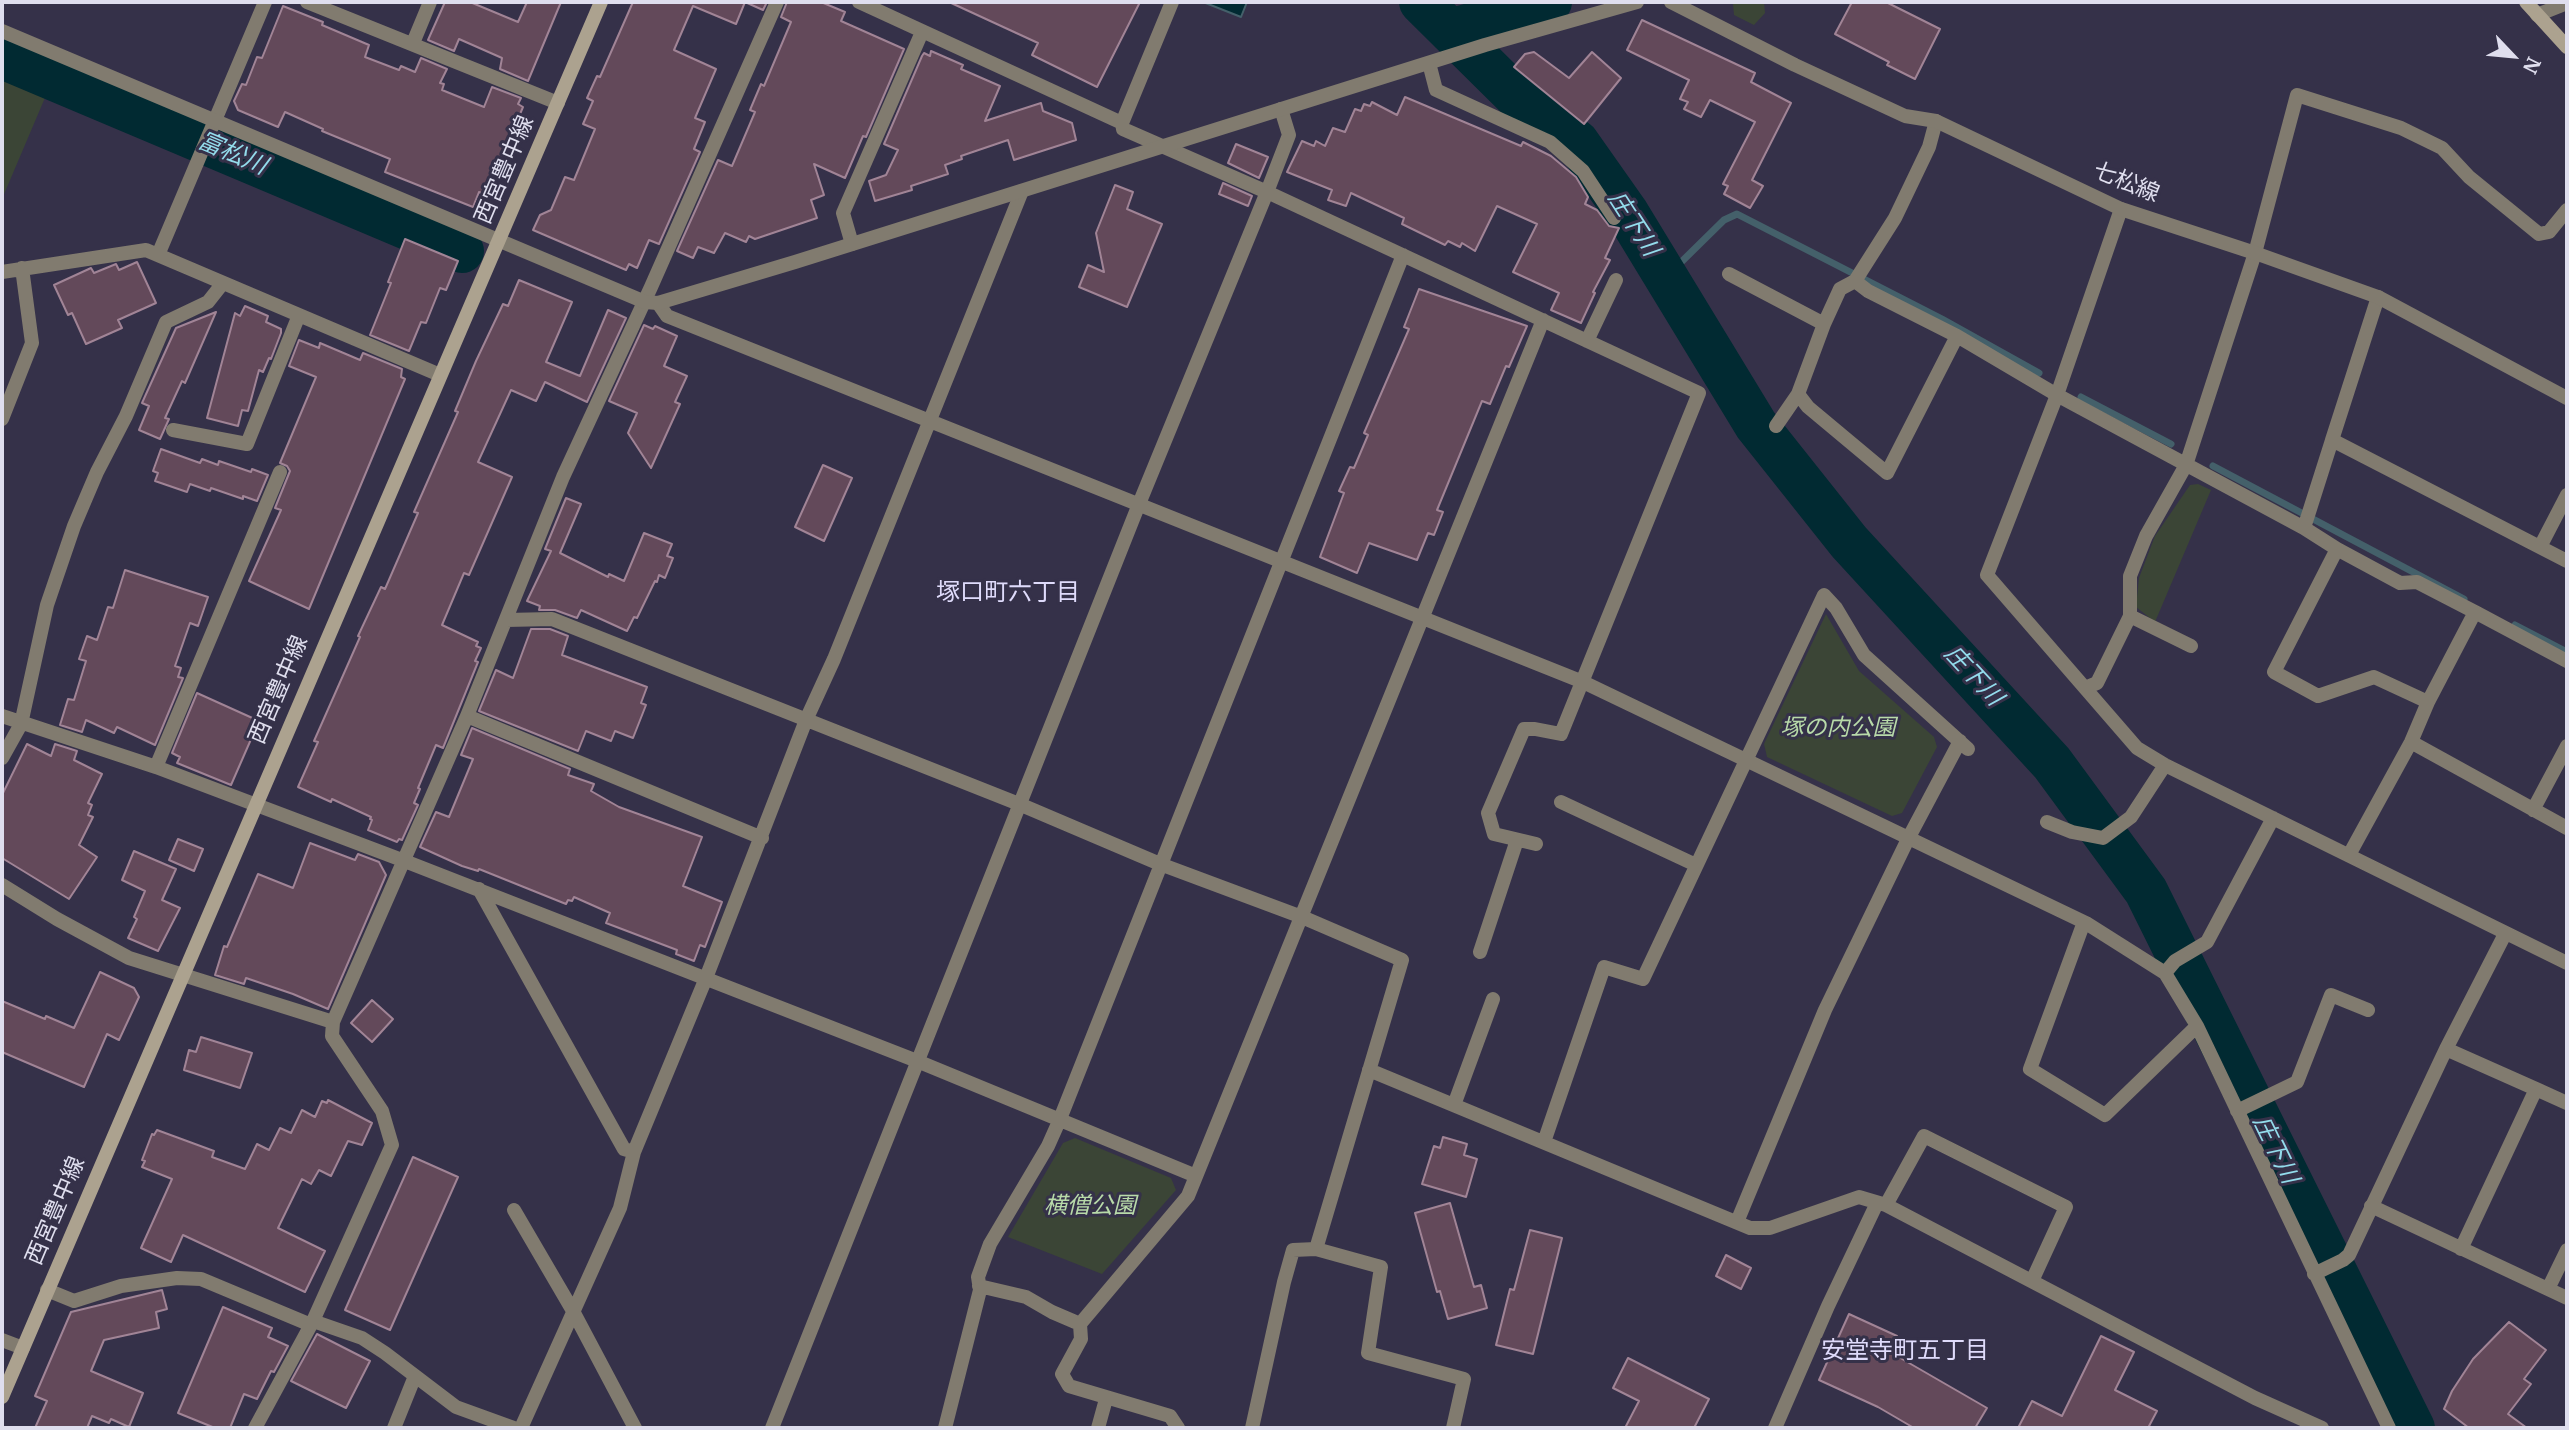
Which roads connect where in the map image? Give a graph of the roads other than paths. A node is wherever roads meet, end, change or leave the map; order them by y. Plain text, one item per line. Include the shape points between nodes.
1 (265, 2) edge
2 (307, 2) edge
3 (430, 2) edge
4 (601, 2) edge
5 (776, 2) edge
6 (859, 2) edge
7 (1172, 2) edge
8 (1637, 2) edge
9 (1671, 2) edge
10 (2526, 2) edge
11 (2567, 3) edge
12 (2538, 15) junction
13 (2, 31) edge
14 (922, 32) junction
15 (412, 43) junction
16 (2567, 47) edge
17 (1434, 61) junction
18 (558, 103) junction
19 (1281, 109) junction
20 (215, 119) junction
21 (1936, 121) junction
22 (1123, 126) junction
23 (1165, 146) junction
24 (1022, 191) junction
25 (1267, 192) junction
26 (2121, 209) junction
27 (2567, 210) edge
28 (1614, 218) dead end
29 (500, 239) junction
30 (852, 244) junction
31 (2255, 253) junction
32 (158, 255) junction
33 (1403, 255) junction
34 (22, 268) junction
35 (2, 272) edge
36 (1729, 274) dead end
37 (1858, 277) junction
38 (1616, 280) dead end
39 (223, 283) junction
40 (2378, 297) junction
41 (651, 302) junction
42 (299, 315) junction
43 (1543, 320) junction
44 (1824, 324) junction
45 (1957, 336) junction
46 (1587, 341) junction
47 (440, 375) junction
48 (1798, 394) junction
49 (2057, 394) junction
50 (2567, 398) edge
51 (2, 419) edge
52 (929, 420) junction
53 (1776, 426) dead end
54 (173, 430) dead end
55 (2332, 440) junction
56 (2186, 465) junction
57 (281, 472) dead end
58 (2567, 495) edge
59 (1139, 504) junction
60 (2304, 528) junction
61 (2540, 547) junction
62 (2337, 549) junction
63 (1282, 561) junction
64 (2567, 561) edge
65 (2475, 612) junction
66 (2130, 616) junction
67 (1424, 618) junction
68 (506, 620) junction
69 (2191, 646) dead end
70 (2567, 661) edge
71 (1583, 682) junction
72 (2085, 688) junction
73 (2428, 702) junction
74 (2, 716) edge
75 (467, 716) junction
76 (806, 720) junction
77 (21, 724) junction
78 (2411, 742) junction
79 (2567, 746) edge
80 (2, 758) edge
81 (1745, 760) junction
82 (2165, 765) junction
83 (156, 767) junction
84 (1561, 802) dead end
85 (1019, 804) junction
86 (255, 805) junction
87 (2533, 810) junction
88 (2273, 818) junction
89 (2047, 822) dead end
90 (2567, 828) edge
91 (761, 838) junction
92 (1908, 839) junction
93 (1517, 840) junction
94 (1536, 844) dead end
95 (2350, 855) junction
96 (402, 860) junction
97 (1160, 864) junction
98 (1696, 865) junction
99 (2, 885) edge
100 (479, 890) junction
101 (1302, 917) junction
102 (2084, 922) junction
103 (2505, 934) junction
104 (1480, 952) dead end
105 (2567, 963) edge
106 (2165, 973) junction
107 (182, 975) junction
108 (706, 978) junction
109 (1493, 999) dead end
110 (2368, 1010) dead end
111 (333, 1022) junction
112 (2197, 1026) junction
113 (2446, 1049) junction
114 (917, 1061) junction
115 (1369, 1070) junction
116 (2536, 1089) junction
117 (2567, 1103) edge
118 (1454, 1105) junction
119 (2241, 1109) junction
120 (1060, 1119) junction
121 (1544, 1142) junction
122 (635, 1152) junction
123 (1196, 1175) junction
124 (1882, 1204) junction
125 (2371, 1206) junction
126 (514, 1210) dead end
127 (1737, 1222) junction
128 (1316, 1249) junction
129 (2460, 1249) junction
130 (2567, 1250) edge
131 (2319, 1272) junction
132 (2032, 1281) junction
133 (979, 1286) junction
134 (2548, 1289) junction
135 (47, 1290) junction
136 (2567, 1297) edge
137 (573, 1311) junction
138 (312, 1323) junction
139 (1080, 1324) junction
140 (2, 1340) edge
141 (23, 1348) junction
142 (415, 1376) junction
143 (2, 1397) edge
144 (1106, 1399) junction
145 (255, 1428) edge
146 (394, 1428) edge
147 (514, 1428) edge
148 (521, 1428) edge
149 (635, 1428) edge
150 (772, 1428) edge
151 (945, 1428) edge
152 (1098, 1428) edge
153 (1178, 1428) edge
154 (1252, 1428) edge
155 (1452, 1428) edge
156 (1775, 1428) edge
157 (2322, 1428) edge
158 (2389, 1428) edge

1 - 20 street
2 - 15 street
3 - 15 street
4 - 18 main road, 西宮豊中線
5 - 41 street
6 - 14 street
7 - 22 street
8 - 17 street
9 - 21 street, 七松線 via 1905,116
10 - 12 main road
11 - 12 street
12 - 16 main road
13 - 20 street
14 - 22 street
14 - 30 street via 843,213
15 - 18 street
17 - 19 street
17 - 28 street via 1436,90 1550,142 1584,171
18 - 29 main road, 西宮豊中線
19 - 23 street
19 - 25 street via 1289,135
20 - 29 street
20 - 32 street
21 - 26 street, 七松線
21 - 37 street via 1929,147 1895,218
22 - 23 street
23 - 24 street
23 - 25 street
24 - 30 street
24 - 52 street
25 - 33 street
25 - 59 street
26 - 31 street, 七松線
26 - 49 street
27 - 31 street via 2549,232 2539,234 2469,177 2442,148 2401,128 2297,95
29 - 41 street
29 - 47 main road, 西宮豊中線
30 - 41 street
31 - 40 street, 七松線
31 - 56 street
32 - 34 street via 146,250
32 - 39 street
33 - 43 street
33 - 63 street
34 - 35 street
34 - 51 street via 32,343
36 - 44 street
37 - 44 street via 1840,289
37 - 45 street via 1868,291
38 - 46 street
39 - 42 street
39 - 77 street via 208,302 166,322 97,472 47,604
40 - 50 street, 七松線
40 - 55 street
41 - 52 street via 667,316
41 - 68 street via 564,477
42 - 47 street
42 - 54 street via 247,444
43 - 46 street
43 - 67 street
44 - 48 street
45 - 48 street via 1887,472
45 - 49 street
46 - 71 street via 1699,393
47 - 86 main road, 西宮豊中線
48 - 53 street
49 - 56 street
49 - 72 street via 1987,575
52 - 59 street
52 - 76 street
55 - 60 street
55 - 61 street
56 - 60 street
56 - 66 street via 2146,536 2130,576
57 - 83 street
58 - 61 street
59 - 63 street
59 - 85 street
60 - 62 street
61 - 64 street
62 - 65 street via 2400,583 2417,582
62 - 73 street via 2274,672 2318,696 2374,677
63 - 67 street
63 - 97 street
65 - 70 street
65 - 73 street
66 - 69 street
66 - 72 street via 2097,683
67 - 71 street
67 - 101 street
68 - 75 street
68 - 76 street via 552,619
71 - 81 street
71 - 93 street via 1561,734 1524,729 1488,813 1494,834
72 - 82 street via 2137,748
73 - 78 street
74 - 77 street
75 - 91 street
75 - 96 street
76 - 85 street
76 - 91 street
77 - 80 street
77 - 83 street
78 - 87 street
78 - 95 street
79 - 87 street
81 - 92 street
81 - 92 street via 1824,595 1864,655 1964,745
81 - 98 street
82 - 88 street
82 - 89 street via 2131,817 2103,838
83 - 86 street
84 - 98 street
85 - 97 street
85 - 114 street
86 - 96 street
86 - 107 main road, 西宮豊中線
87 - 90 street
88 - 95 street
88 - 106 street via 2207,942 2175,961
91 - 108 street
92 - 102 street
92 - 127 street via 1825,1010
93 - 94 street
93 - 104 street
95 - 103 street
96 - 100 street
96 - 111 street
97 - 101 street
97 - 120 street
98 - 121 street via 1643,979 1604,967
99 - 107 street via 129,958
100 - 108 street
100 - 122 street via 624,1149
101 - 115 street via 1402,960
101 - 123 street
102 - 106 street
102 - 112 street via 2031,1069 2105,1115
103 - 105 street
103 - 113 street
106 - 112 street
107 - 111 street
107 - 135 main road, 西宮豊中線
108 - 114 street
108 - 122 street
109 - 118 street
110 - 119 street via 2331,995 2297,1082
111 - 138 street via 332,1036 382,1111 392,1145
112 - 119 street
113 - 116 street
113 - 125 street
114 - 120 street
114 - 150 street
115 - 118 street
115 - 128 street
116 - 117 street
116 - 129 street
118 - 121 street
119 - 131 street
120 - 123 street
120 - 133 street via 990,1244
121 - 127 street
122 - 137 street via 620,1208
123 - 139 street via 1188,1196
124 - 127 street via 1859,1197 1760,1230
124 - 132 street
124 - 132 street via 1924,1136 2066,1207
124 - 156 street via 1828,1306
125 - 129 street
125 - 131 street via 2349,1255
126 - 137 street
128 - 154 street via 1293,1250
128 - 155 street via 1381,1267 1368,1353 1464,1379
129 - 134 street
130 - 134 street
131 - 158 street
132 - 157 street via 2255,1398
133 - 139 street via 1026,1297
133 - 151 street
134 - 136 street
135 - 138 street via 74,1301 121,1286 201,1279
135 - 141 main road, 西宮豊中線
137 - 148 street
137 - 149 street
138 - 142 street via 362,1338
138 - 145 street
139 - 144 street via 1081,1339 1062,1374 1069,1386
140 - 141 street
141 - 143 main road, 西宮豊中線
142 - 146 street
142 - 147 street via 456,1407
144 - 152 street
144 - 153 street via 1170,1416

